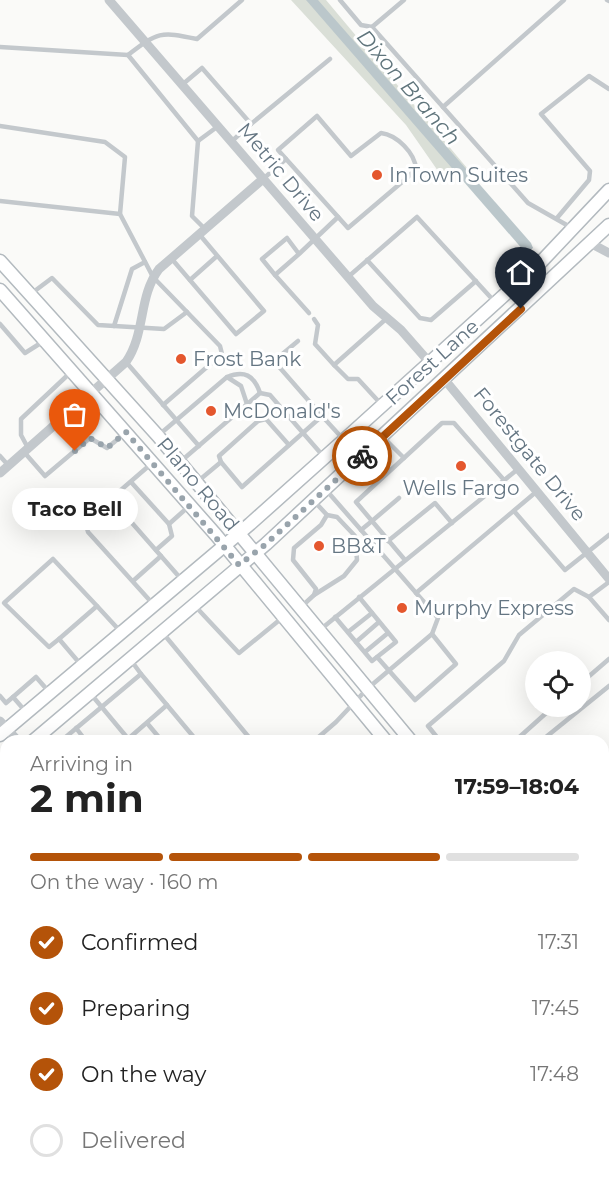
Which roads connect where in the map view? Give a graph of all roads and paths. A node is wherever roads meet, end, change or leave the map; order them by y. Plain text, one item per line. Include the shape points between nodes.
1 (109, 0) edge
2 (242, 0) edge
3 (340, 0) edge
4 (404, 0) edge
5 (564, 0) edge
6 (372, 27) junction
7 (146, 41) junction
8 (0, 46) edge
9 (128, 55) junction
10 (330, 59) dead end
11 (183, 84) junction
12 (609, 88) edge
13 (443, 107) junction
14 (251, 124) junction
15 (0, 126) edge
16 (218, 126) junction
17 (198, 141) junction
18 (232, 141) junction
19 (285, 159) junction
20 (263, 179) junction
21 (609, 190) edge
22 (0, 201) edge
23 (120, 214) junction
24 (338, 217) junction
25 (557, 218) junction
26 (609, 225) edge
27 (574, 230) junction
28 (202, 232) junction
29 (315, 239) junction
30 (592, 244) junction
31 (609, 253) edge
32 (298, 254) junction
33 (217, 256) junction
34 (171, 258) junction
35 (367, 260) junction
36 (0, 261) edge
37 (145, 262) junction
38 (276, 275) junction
39 (153, 277) junction
40 (348, 277) junction
41 (190, 280) junction
42 (476, 281) junction
43 (0, 290) edge
44 (29, 295) junction
45 (496, 303) junction
46 (187, 312) junction
47 (309, 313) dead end
48 (387, 318) junction
49 (314, 319) dead end
50 (0, 324) edge
51 (114, 326) junction
52 (141, 329) junction
53 (44, 341) junction
54 (298, 341) dead end
55 (126, 362) junction
56 (430, 363) junction
57 (334, 365) junction
58 (73, 371) junction
59 (227, 377) junction
60 (108, 379) junction
61 (445, 380) junction
62 (93, 393) junction
63 (260, 393) junction
64 (247, 404) junction
65 (163, 405) junction
66 (383, 405) junction
67 (322, 416) junction
68 (176, 420) junction
69 (126, 432) junction
70 (304, 432) junction
71 (158, 436) junction
72 (383, 437) junction
73 (344, 440) junction
74 (289, 445) junction
75 (199, 446) junction
76 (27, 450) junction
77 (0, 456) edge
78 (325, 457) junction
79 (404, 458) junction
80 (153, 462) junction
81 (180, 462) junction
82 (221, 462) junction
83 (8, 465) junction
84 (518, 469) junction
85 (0, 473) edge
86 (504, 480) junction
87 (131, 482) junction
88 (196, 482) junction
89 (325, 489) junction
90 (536, 492) junction
91 (399, 498) dead end
92 (111, 499) junction
93 (313, 500) junction
94 (190, 505) junction
95 (514, 511) junction
96 (327, 515) junction
97 (372, 521) junction
98 (452, 523) junction
99 (169, 524) junction
100 (361, 530) junction
101 (240, 532) junction
102 (609, 535) edge
103 (388, 541) junction
104 (224, 545) junction
105 (156, 550) junction
106 (255, 552) junction
107 (588, 552) junction
108 (161, 556) junction
109 (405, 560) junction
110 (239, 565) junction
111 (394, 567) junction
112 (608, 577) edge
113 (182, 580) junction
114 (133, 581) junction
115 (416, 593) junction
116 (314, 595) junction
117 (359, 597) junction
118 (589, 597) junction
119 (194, 604) junction
120 (154, 605) junction
121 (97, 606) junction
122 (300, 607) junction
123 (372, 613) junction
124 (283, 617) junction
125 (335, 617) junction
126 (609, 620) edge
127 (379, 622) junction
128 (319, 630) junction
129 (162, 631) junction
130 (122, 632) junction
131 (348, 632) junction
132 (388, 633) junction
133 (432, 634) junction
134 (59, 639) junction
135 (356, 642) junction
136 (364, 652) junction
137 (377, 657) junction
138 (130, 659) junction
139 (609, 659) edge
140 (82, 666) junction
141 (390, 671) junction
142 (141, 674) junction
143 (591, 675) edge
144 (609, 686) edge
145 (367, 689) junction
146 (50, 693) junction
147 (90, 693) junction
148 (0, 696) edge
149 (14, 697) junction
150 (354, 703) junction
151 (167, 705) junction
152 (102, 707) junction
153 (26, 713) junction
154 (541, 717) edge
155 (147, 723) junction
156 (2, 728) edge
157 (76, 728) junction
158 (41, 735) edge
159 (68, 735) edge
160 (81, 735) edge
161 (125, 735) edge
162 (134, 735) edge
163 (157, 735) edge
164 (192, 735) edge
165 (247, 735) edge
166 (321, 735) edge
167 (381, 735) edge
168 (406, 735) edge
169 (435, 735) edge
170 (521, 735) edge
171 (549, 735) edge

1 - 7 street, Metric Drive
2 - 7 lane via 197,39 167,32
3 - 6 lane via 361,25
4 - 6 lane
5 - 13 lane
6 - 13 lane
7 - 9 lane
7 - 11 street, Metric Drive
8 - 9 lane
9 - 17 lane
10 - 14 lane
11 - 14 lane via 202,68
11 - 16 street, Metric Drive
12 - 25 lane via 589,76 541,114 590,171 589,180
13 - 25 lane via 528,202
14 - 18 lane
15 - 23 lane via 105,142 125,158
16 - 17 lane
16 - 18 street, Metric Drive
17 - 28 lane via 192,216
18 - 20 street, Metric Drive
19 - 20 lane
19 - 24 lane
19 - 24 lane via 278,150 317,116 351,156 378,134 396,137 416,161 416,169 348,228
20 - 28 street
20 - 29 street, Metric Drive
21 - 27 main road, Forest Lane
22 - 23 lane
23 - 37 lane
24 - 29 lane
25 - 27 lane
26 - 30 main road, Forest Lane
27 - 30 main road
27 - 45 main road, Forest Lane
28 - 33 lane
28 - 34 street
29 - 32 lane
29 - 40 street, Metric Drive
30 - 31 street
30 - 61 main road, Forest Lane
32 - 38 lane
32 - 38 lane via 287,238 262,259
33 - 41 lane
33 - 41 lane via 264,311 236,334
34 - 39 street
34 - 41 lane
35 - 40 lane
35 - 42 lane via 420,318 431,320
35 - 42 lane via 417,217
36 - 44 main road, Plano Road
37 - 39 lane
37 - 51 lane via 132,269
38 - 47 lane
39 - 46 lane
39 - 52 street
40 - 48 street, Metric Drive
42 - 45 lane
43 - 53 main road, Plano Road
44 - 51 lane via 52,278 98,325
44 - 60 main road, Plano Road
45 - 56 main road, Forest Lane
46 - 52 lane via 164,329
46 - 65 lane via 220,346 222,354
48 - 56 street, Metric Drive
48 - 57 lane
49 - 57 lane via 318,325 315,344
50 - 53 lane via 25,352
51 - 52 lane
52 - 55 street
53 - 58 main road, Plano Road
54 - 67 lane via 274,361
55 - 60 street
55 - 65 lane
56 - 61 main road
56 - 66 main road, Forest Lane
57 - 66 lane via 348,379 358,379
58 - 62 main road, Plano Road
58 - 76 lane via 21,419 21,435
59 - 63 lane via 238,372 247,374
59 - 64 lane via 241,386
59 - 68 lane
60 - 62 street
60 - 71 main road, Plano Road
61 - 72 main road, Forest Lane
61 - 84 street, Forestgate Drive
62 - 69 main road, Plano Road
62 - 76 street
63 - 64 lane
63 - 70 lane via 270,395
64 - 75 lane
65 - 68 lane
66 - 73 main road, Forest Lane
67 - 70 lane
67 - 73 lane
68 - 71 lane
68 - 75 lane
69 - 76 lane via 107,448 90,438 45,476
69 - 80 main road, Plano Road
70 - 74 lane
70 - 78 lane
71 - 81 main road, Plano Road
72 - 79 lane
72 - 89 main road, Forest Lane
73 - 78 main road, Forest Lane
74 - 82 lane via 242,487
74 - 82 lane via 266,419 258,421 219,456
75 - 81 lane
76 - 83 street
77 - 83 lane
78 - 101 main road, Forest Lane
79 - 86 lane via 442,423 454,423
79 - 97 lane via 356,502
80 - 87 lane
80 - 94 main road, Plano Road
81 - 88 main road, Plano Road
82 - 88 lane
83 - 85 street
84 - 86 lane
84 - 90 street, Forestgate Drive
86 - 98 lane
87 - 92 lane
87 - 99 lane
88 - 101 main road, Plano Road
89 - 93 main road, Forest Lane
89 - 100 lane
90 - 95 lane
90 - 107 street, Forestgate Drive
91 - 97 lane
92 - 105 lane
92 - 114 lane via 85,521 88,532
93 - 96 lane
93 - 106 main road, Forest Lane
94 - 99 lane
94 - 104 main road, Plano Road
95 - 107 lane via 565,570
95 - 115 lane
96 - 116 lane via 294,548 293,560 316,589
96 - 116 lane via 337,517 355,536 357,560 344,576
97 - 100 lane
97 - 103 lane
98 - 103 lane via 435,503
98 - 109 lane
99 - 105 lane via 172,536
100 - 111 lane
101 - 104 main road, Forest Lane
101 - 106 main road, Plano Road
102 - 107 lane
103 - 109 lane
104 - 110 main road, Plano Road
104 - 113 main road, Forest Lane
105 - 108 lane
106 - 110 main road, Forest Lane
106 - 122 main road, Plano Road
107 - 112 street, Forestgate Drive
108 - 113 lane
108 - 114 lane
109 - 111 lane
110 - 119 main road, Forest Lane
110 - 124 main road, Plano Road
111 - 115 lane
111 - 117 lane
112 - 118 lane
113 - 120 main road, Forest Lane
114 - 120 lane
115 - 133 lane via 438,618
116 - 122 lane
117 - 123 lane
117 - 125 lane
118 - 126 lane
118 - 169 lane via 574,589 519,636 504,661 428,726
119 - 124 lane via 239,653
119 - 129 main road, Forest Lane
120 - 130 main road, Forest Lane
121 - 130 lane
121 - 134 lane
121 - 134 lane via 53,559 4,603 49,647
122 - 128 main road, Plano Road
123 - 127 lane
123 - 131 lane
124 - 150 main road, Plano Road
125 - 128 lane
125 - 131 lane
127 - 132 lane
127 - 135 lane
128 - 145 main road, Plano Road
129 - 138 main road, Forest Lane
129 - 165 lane
130 - 140 main road, Forest Lane
131 - 135 lane
132 - 136 lane
132 - 137 lane via 396,642
133 - 141 lane
133 - 141 lane via 456,664 415,700
134 - 140 lane
135 - 136 lane
136 - 137 lane via 372,661
137 - 141 lane
138 - 142 lane
138 - 147 main road, Forest Lane
139 - 143 lane
140 - 146 main road, Forest Lane
141 - 145 lane
142 - 151 lane
142 - 152 lane
144 - 171 lane
145 - 150 lane
145 - 168 main road, Plano Road
146 - 149 lane via 36,677
146 - 153 main road, Forest Lane
147 - 152 lane
147 - 158 main road, Forest Lane
148 - 149 lane via 6,703
149 - 153 lane
150 - 166 lane
150 - 167 main road, Plano Road
151 - 155 lane
151 - 164 lane
152 - 157 lane
152 - 161 lane
153 - 156 main road, Forest Lane
154 - 170 lane
155 - 162 lane
155 - 163 lane
157 - 159 lane
157 - 160 lane

